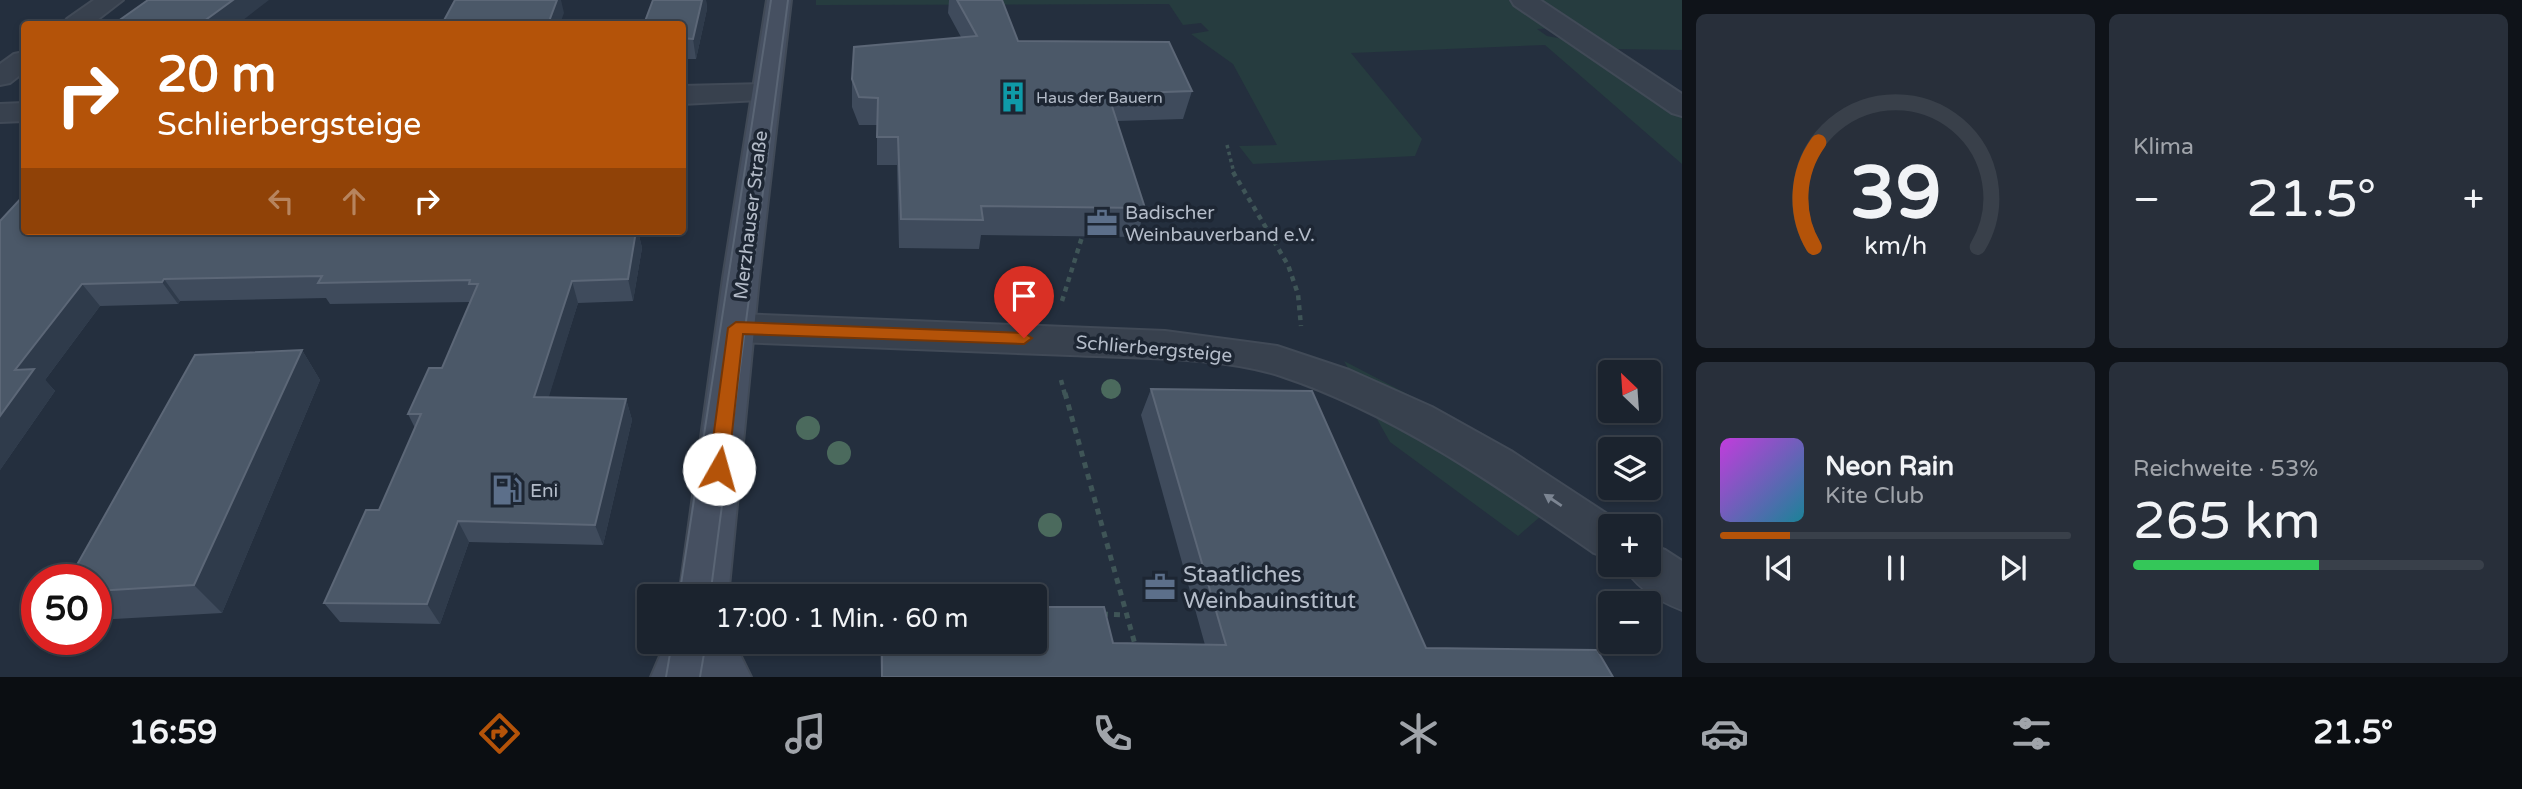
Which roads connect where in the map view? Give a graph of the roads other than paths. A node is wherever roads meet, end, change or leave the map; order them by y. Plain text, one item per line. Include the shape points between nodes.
1 (111, 0) edge
2 (779, 0) edge
3 (1523, 0) edge
4 (80, 21) edge
5 (21, 62) edge
6 (0, 77) edge
7 (766, 93) junction
8 (686, 95) edge
9 (1682, 107) edge
10 (0, 113) edge
11 (21, 113) edge
12 (736, 328) junction
13 (1598, 531) edge
14 (1661, 574) edge
15 (705, 584) edge
16 (1682, 588) edge

1 - 4 street
2 - 7 main road, Merzhauser Straße
3 - 9 street
5 - 6 street
7 - 8 street
7 - 12 main road, Merzhauser Straße
10 - 11 street
13 -> 12 street, Schlierbergsteige via 1443,432 1291,365 1178,346
12 - 15 main road, Merzhauser Straße
14 - 16 street

